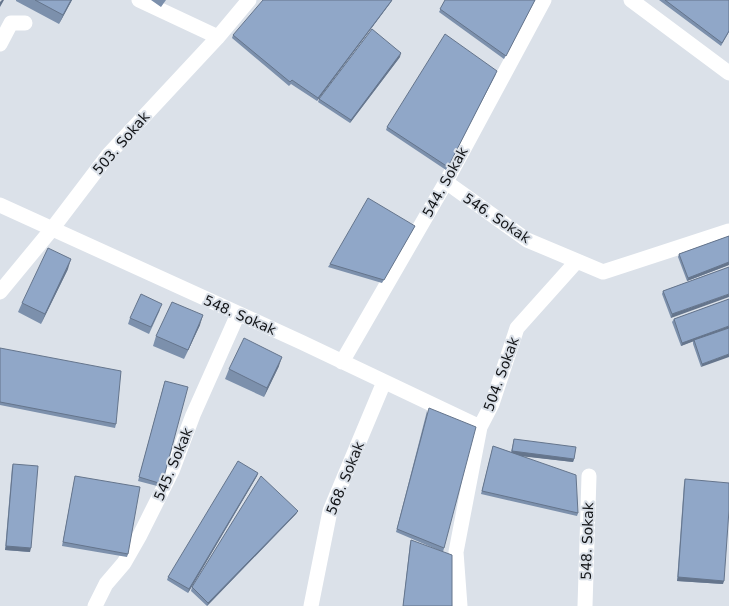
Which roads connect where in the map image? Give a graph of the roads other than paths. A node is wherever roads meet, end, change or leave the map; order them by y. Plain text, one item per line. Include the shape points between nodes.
1 (139, 0) edge
2 (249, 0) edge
3 (544, 0) edge
4 (631, 0) edge
5 (26, 23) dead end
6 (218, 37) junction
7 (0, 44) edge
8 (729, 73) edge
9 (446, 182) junction
10 (0, 205) edge
11 (52, 229) junction
12 (729, 230) edge
13 (577, 261) junction
14 (0, 292) edge
15 (238, 314) junction
16 (342, 362) junction
17 (384, 382) junction
18 (480, 427) junction
19 (589, 476) dead end
20 (95, 606) edge
21 (311, 606) edge
22 (460, 606) edge
23 (585, 606) edge

1 - 6 street
2 - 6 street, 503. Sokak
3 - 9 street, 544. Sokak
4 - 8 street
5 - 7 street via 11,23
6 - 11 street, 503. Sokak via 109,154
9 - 13 street, 546. Sokak via 527,240
9 - 16 street, 544. Sokak
10 - 11 street, 548. Sokak
11 - 14 street, 503. Sokak
11 - 15 street, 548. Sokak
12 - 13 street via 603,272
13 - 18 street, 504. Sokak via 518,328 492,404
15 - 16 street, 548. Sokak
15 - 20 street, 545. Sokak via 172,471 140,535
16 - 17 street, 548. Sokak
17 - 18 street, 548. Sokak
17 - 21 street, 568. Sokak via 330,511
18 - 22 street, 504. Sokak via 456,552
19 - 23 street, 548. Sokak

